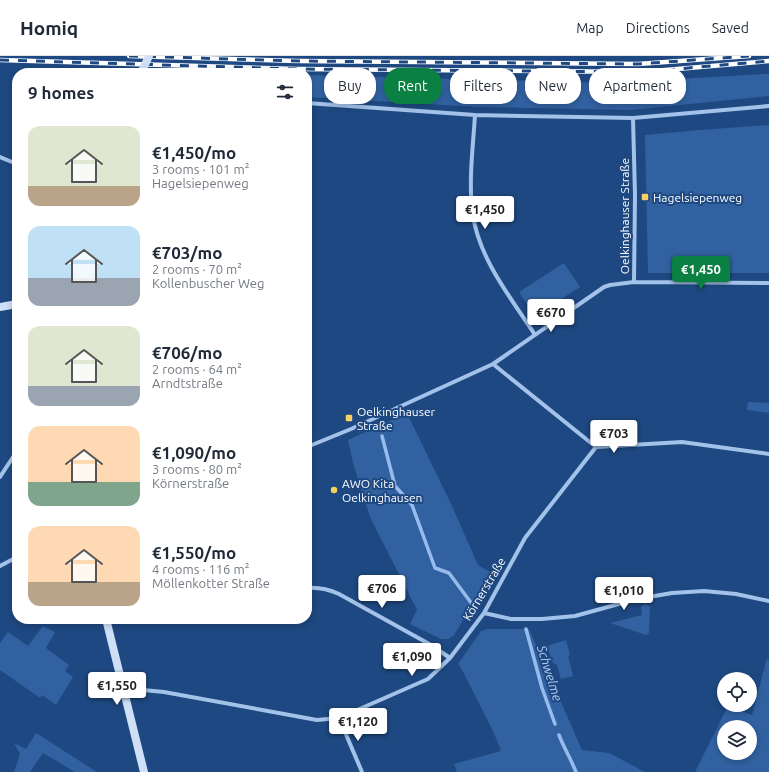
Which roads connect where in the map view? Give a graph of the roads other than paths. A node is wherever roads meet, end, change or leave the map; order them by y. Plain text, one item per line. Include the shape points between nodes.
1 (149, 56) edge
2 (143, 68) edge
3 (312, 104) edge
4 (769, 106) edge
5 (475, 115) junction
6 (633, 118) junction
7 (0, 157) edge
8 (12, 162) edge
9 (634, 282) junction
10 (769, 282) edge
11 (12, 304) edge
12 (0, 307) edge
13 (535, 335) junction
14 (493, 364) junction
15 (312, 445) edge
16 (596, 447) junction
17 (769, 454) edge
18 (12, 459) edge
19 (0, 477) edge
20 (12, 560) edge
21 (0, 566) edge
22 (312, 588) edge
23 (769, 601) edge
24 (484, 613) junction
25 (107, 624) edge
26 (450, 658) junction
27 (125, 693) junction
28 (339, 718) junction
29 (144, 772) edge
30 (362, 772) edge

1 - 2 main road, bridge
3 - 5 street
4 - 6 street
5 - 6 street
5 - 13 street via 471,198 476,231 490,264
6 - 9 street, Oelkinghauser Straße
7 - 8 street
9 - 10 street
9 - 13 street, Oelkinghauser Straße via 604,288
11 - 12 main road
13 - 14 street, Oelkinghauser Straße
14 - 15 street, Oelkinghauser Straße
14 - 16 street
16 - 17 street via 682,442
16 - 24 street, Körnerstraße via 525,538
18 - 19 street
20 - 21 street
22 - 26 street via 339,594 431,644
23 - 24 street via 704,591 637,599 575,616 511,619
24 - 26 street, Körnerstraße
25 - 27 main road
26 - 28 street, Körnerstraße via 428,679
27 - 28 street, Körnerstraße via 143,690 164,692 317,720
27 - 29 main road
28 - 30 street

